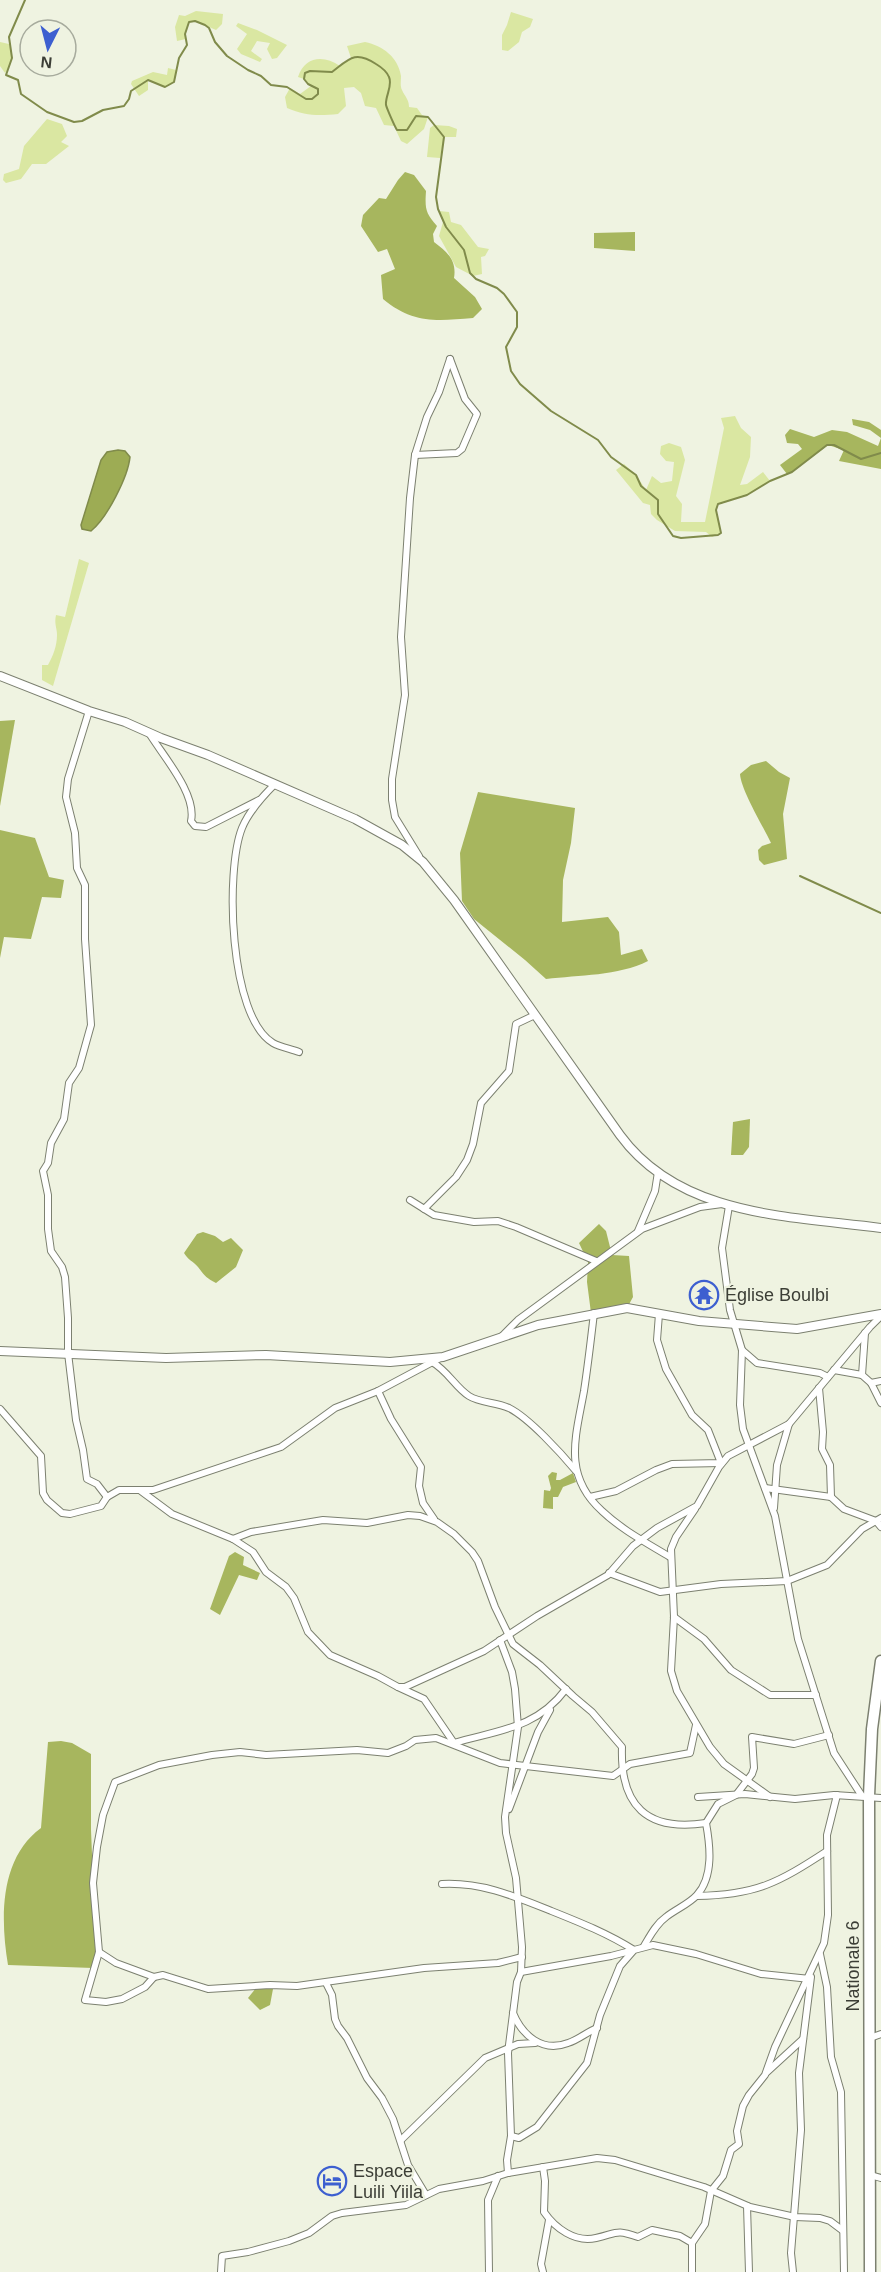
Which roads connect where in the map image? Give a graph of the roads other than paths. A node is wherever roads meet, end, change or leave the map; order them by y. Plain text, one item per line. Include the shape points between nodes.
1 (416, 455) junction
2 (0, 676) edge
3 (89, 711) junction
4 (149, 733) junction
5 (275, 784) junction
6 (260, 799) junction
7 (423, 862) junction
8 (536, 1015) junction
9 (299, 1052) dead end
10 (658, 1172) junction
11 (410, 1200) dead end
12 (726, 1205) junction
13 (424, 1209) junction
14 (881, 1228) edge
15 (637, 1231) junction
16 (596, 1261) junction
17 (594, 1313) junction
18 (659, 1314) junction
19 (881, 1315) edge
20 (735, 1324) junction
21 (865, 1332) junction
22 (502, 1336) junction
23 (742, 1350) junction
24 (0, 1351) edge
25 (68, 1353) junction
26 (443, 1357) junction
27 (421, 1359) junction
28 (433, 1362) junction
29 (834, 1370) junction
30 (862, 1375) junction
31 (828, 1377) junction
32 (881, 1381) edge
33 (871, 1383) junction
34 (819, 1388) junction
35 (378, 1391) junction
36 (881, 1403) edge
37 (0, 1409) edge
38 (789, 1424) junction
39 (748, 1444) junction
40 (721, 1463) junction
41 (578, 1474) junction
42 (765, 1488) junction
43 (774, 1490) junction
44 (141, 1491) junction
45 (108, 1497) junction
46 (590, 1497) junction
47 (831, 1497) junction
48 (697, 1506) junction
49 (774, 1513) junction
50 (878, 1519) edge
51 (437, 1522) junction
52 (881, 1527) edge
53 (233, 1539) junction
54 (642, 1541) junction
55 (670, 1557) junction
56 (609, 1573) junction
57 (787, 1581) junction
58 (675, 1590) junction
59 (675, 1617) junction
60 (508, 1636) junction
61 (500, 1640) junction
62 (881, 1661) edge
63 (398, 1687) junction
64 (566, 1689) junction
65 (816, 1695) junction
66 (551, 1707) junction
67 (696, 1725) junction
68 (518, 1727) junction
69 (828, 1735) junction
70 (454, 1743) junction
71 (512, 1765) junction
72 (525, 1767) junction
73 (622, 1770) junction
74 (748, 1780) junction
75 (736, 1795) junction
76 (837, 1795) junction
77 (866, 1796) junction
78 (698, 1797) dead end
79 (770, 1797) junction
80 (881, 1798) edge
81 (506, 1817) junction
82 (706, 1823) junction
83 (827, 1851) junction
84 (441, 1884) dead end
85 (696, 1896) junction
86 (518, 1897) junction
87 (644, 1946) junction
88 (634, 1950) junction
89 (99, 1952) junction
90 (820, 1952) junction
91 (522, 1958) junction
92 (521, 1972) junction
93 (154, 1977) junction
94 (810, 1977) junction
95 (326, 1983) junction
96 (513, 2012) junction
97 (597, 2028) junction
98 (881, 2034) edge
99 (870, 2038) junction
100 (803, 2039) junction
101 (535, 2043) junction
102 (509, 2047) junction
103 (765, 2075) junction
104 (511, 2136) junction
105 (400, 2140) junction
106 (543, 2167) junction
107 (508, 2173) junction
108 (870, 2175) junction
109 (498, 2176) junction
110 (881, 2178) edge
111 (711, 2191) junction
112 (426, 2195) junction
113 (747, 2206) junction
114 (795, 2217) junction
115 (549, 2220) junction
116 (842, 2230) junction
117 (692, 2243) junction
118 (221, 2272) edge
119 (489, 2272) edge
120 (543, 2272) edge
121 (692, 2272) edge
122 (749, 2272) edge
123 (793, 2272) edge
124 (844, 2272) edge
125 (870, 2272) edge

1 - 1 street via 458,453 477,414 465,399 450,359
1 - 7 street via 401,637 405,695 392,800 395,817
2 - 3 street
3 - 4 street
3 - 25 street via 66,797 75,833 77,865 85,885 91,1025 80,1068 69,1083 64,1119 51,1143 43,1171 51,1251 65,1277
4 - 5 street
4 - 6 street via 186,789 195,826 206,827
5 - 6 street
5 - 7 street via 355,819 402,845
6 - 9 street via 242,828 238,844 231,891 234,950 245,1002 262,1032 272,1043
7 - 8 street
8 - 10 street via 623,1139
8 - 13 street via 516,1024 509,1071 481,1103 467,1160
10 - 12 street
10 - 15 street via 656,1191
11 - 13 street
12 - 14 street via 774,1217
12 - 15 street via 700,1207
12 - 20 street via 722,1248
13 - 16 street via 443,1217 498,1221
15 - 16 street
16 - 22 street
17 - 18 street via 627,1308
17 - 22 street
17 - 41 street via 576,1424
18 - 20 street
18 - 40 street via 657,1340 666,1369 692,1415 708,1430
19 - 20 street via 797,1329
19 - 21 street
20 - 23 street
21 - 29 street
21 - 30 street
22 - 26 street
23 - 31 street via 758,1363
23 - 39 street via 740,1405
24 - 25 street
25 - 27 street via 166,1358 266,1355 390,1362
25 - 45 street via 87,1479
26 - 27 street
26 - 28 street
27 - 28 street
28 - 35 street
28 - 41 street via 470,1397 517,1413
29 - 30 street
29 - 31 street
30 - 33 street
31 - 34 street
32 - 33 street
33 - 36 street
34 - 38 street
34 - 47 street via 822,1449 830,1465
35 - 44 street via 335,1408 281,1447 196,1477
35 - 51 street via 420,1467 423,1503
37 - 45 street via 41,1456 43,1493 62,1513 75,1514 98,1507
38 - 39 street
38 - 43 street
39 - 40 street
39 - 42 street
40 - 46 street via 672,1464 616,1491
40 - 48 street
41 - 46 street
42 - 43 street
42 - 49 street
43 - 47 street
43 - 49 street
44 - 45 street via 119,1490
44 - 53 street via 172,1514
46 - 54 street via 600,1510
47 - 50 street via 844,1509
48 - 54 street
48 - 55 street via 676,1537
49 - 57 street
50 - 52 street
50 - 57 street via 862,1529 827,1565
51 - 53 street via 408,1515 367,1523 323,1520 251,1532
51 - 60 street via 478,1561
53 - 63 street via 253,1552 266,1572 286,1587 308,1632 330,1655
54 - 55 street
54 - 56 street
55 - 58 street
56 - 58 street via 651,1590
56 - 60 street
57 - 58 street
57 - 65 street via 798,1639
58 - 59 street
59 - 65 street via 704,1639 731,1670 770,1695
59 - 67 street via 671,1671
60 - 61 street
60 - 64 street
61 - 63 street via 464,1661
61 - 68 street via 516,1689
62 - 77 main road, Nationale 6
63 - 70 street via 424,1699
64 - 66 street
64 - 73 street via 622,1747
65 - 69 street
66 - 68 street
66 - 72 street
67 - 73 street via 690,1753 630,1764
67 - 74 street via 724,1764
68 - 70 street
68 - 71 street
69 - 74 street via 794,1744 752,1737 754,1768
69 - 77 street via 836,1756
70 - 71 street via 488,1760
70 - 89 street via 423,1738 388,1753 231,1753 165,1764 115,1782 103,1815 93,1883
71 - 72 street
71 - 81 street
72 - 73 street via 613,1776
72 - 81 street
73 - 82 street via 624,1783 641,1812 681,1826
74 - 75 street
74 - 79 street
75 - 78 street
75 - 79 street
75 - 82 street via 718,1804
76 - 77 street
76 - 79 street
76 - 83 street
77 - 80 street
77 - 99 main road, Nationale 6
81 - 86 street
82 - 85 street via 709,1864
83 - 85 street via 765,1887
83 - 90 street via 828,1915
84 - 86 street via 492,1888
85 - 87 street via 664,1918
86 - 88 street via 590,1926
86 - 91 street
87 - 88 street
87 - 94 street via 696,1954 761,1974
88 - 92 street
88 - 97 street via 620,1966
89 - 93 street
89 - 93 street via 85,2000 122,1999
90 - 94 street
90 - 116 street via 831,2057 841,2092
91 - 92 street
91 - 95 street
92 - 96 street
93 - 95 street via 168,1976 208,1989
94 - 100 street
94 - 103 street via 779,2037
95 - 105 street via 333,1995 338,2026 382,2098
96 - 101 street via 518,2025
96 - 102 street
97 - 101 street via 567,2044
97 - 104 street via 587,2063 537,2127 519,2138
98 - 99 street
99 - 108 main road, Nationale 6
100 - 103 street
100 - 114 street
101 - 102 street
102 - 104 street
102 - 105 street via 473,2068
103 - 111 street via 749,2095 737,2131 739,2144 731,2150 723,2176
104 - 107 street
105 - 112 street via 408,2165
106 - 107 street
106 - 111 street via 597,2158 615,2160
106 - 115 street via 544,2212
107 - 109 street
108 - 110 street
108 - 125 main road, Nationale 6
109 - 112 street
109 - 119 street via 488,2200
111 - 113 street
111 - 117 street via 705,2224
112 - 118 street via 406,2205 342,2213 289,2241 222,2256
113 - 114 street
113 - 122 street
114 - 116 street via 820,2218
114 - 123 street
115 - 117 street via 563,2232 583,2238 595,2239 616,2231 638,2236 652,2230
115 - 120 street
116 - 124 street
117 - 121 street

